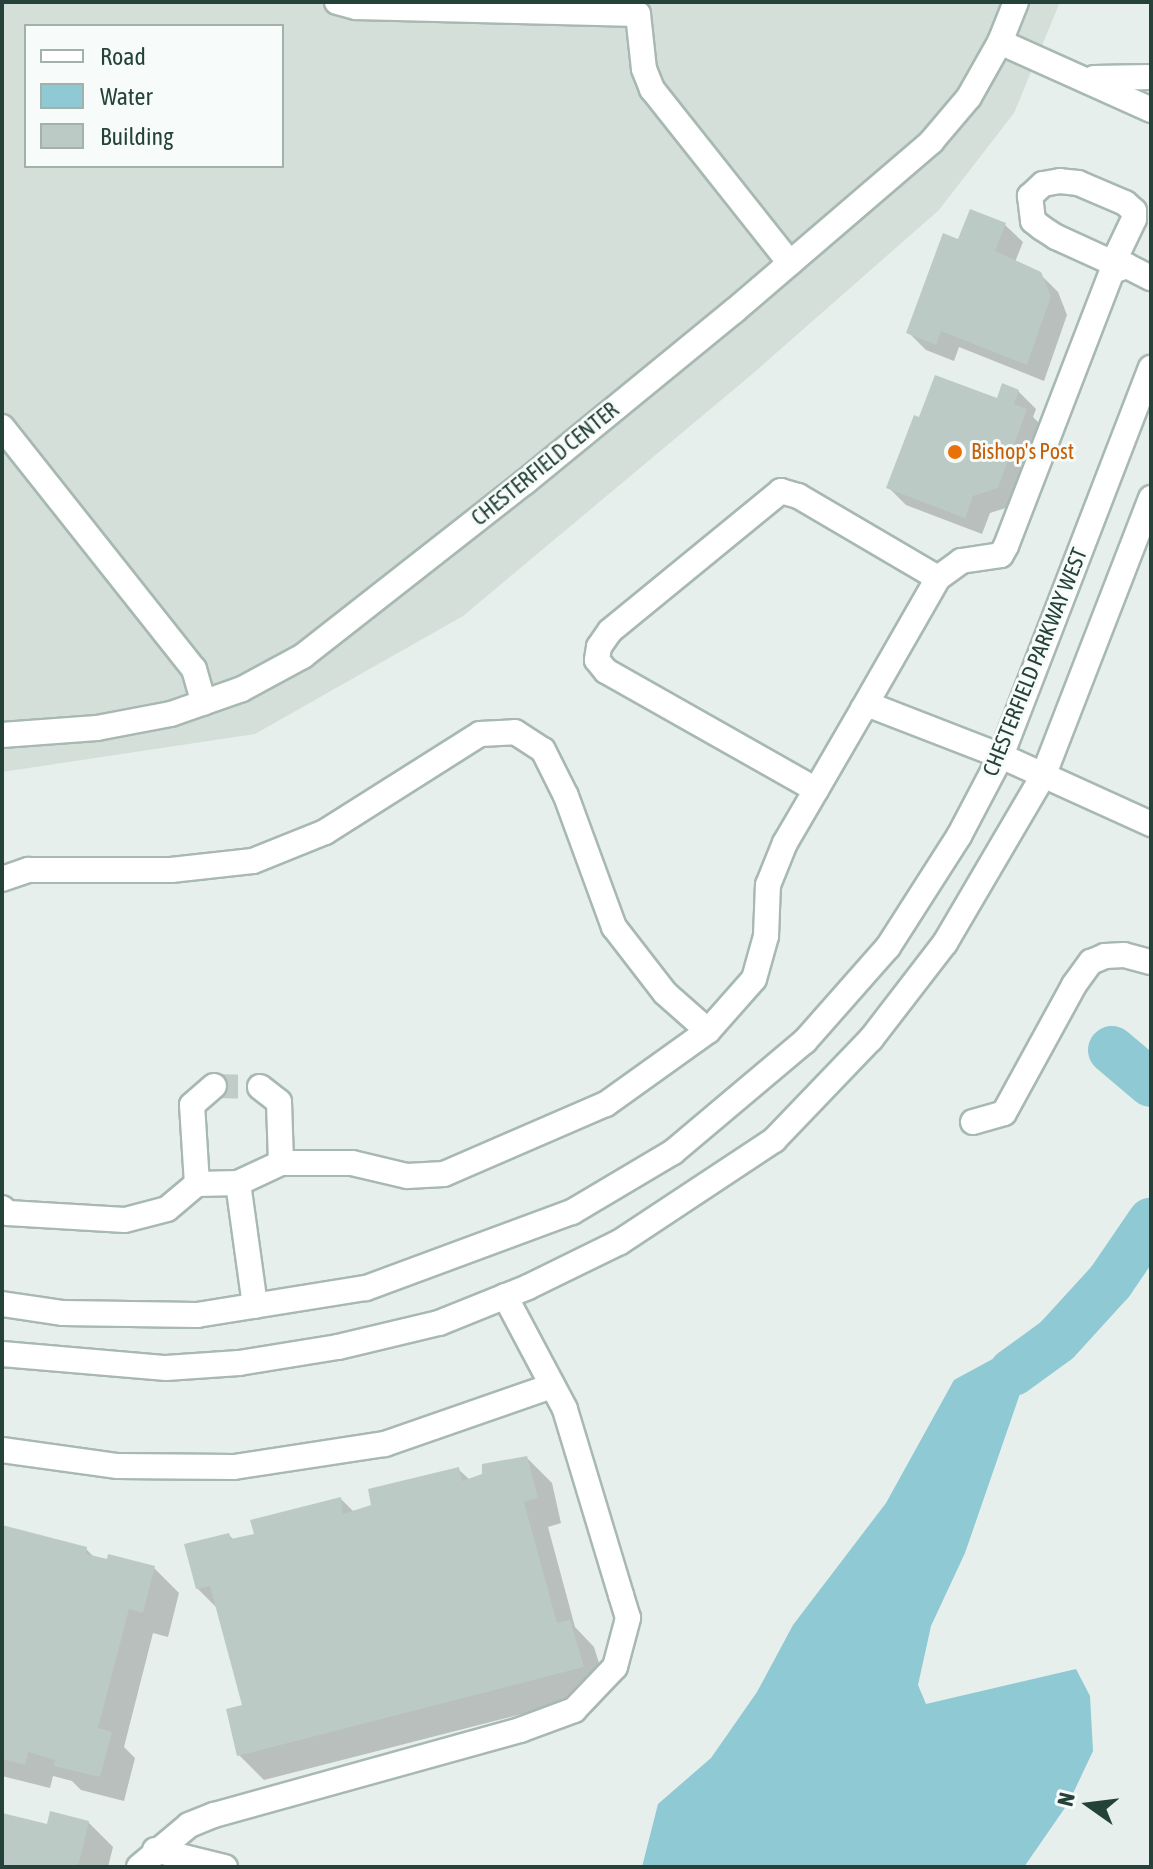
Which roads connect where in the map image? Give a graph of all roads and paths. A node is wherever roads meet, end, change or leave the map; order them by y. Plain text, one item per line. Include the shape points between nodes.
1 (337, 2) edge
2 (1016, 2) edge
3 (1000, 42) junction
4 (1084, 77) junction
5 (1151, 77) edge
6 (1151, 110) edge
7 (790, 263) junction
8 (1151, 278) edge
9 (1151, 368) edge
10 (2, 427) edge
11 (1151, 498) edge
12 (938, 578) junction
13 (204, 703) junction
14 (863, 709) junction
15 (2, 735) edge
16 (1001, 756) junction
17 (1044, 774) junction
18 (816, 790) junction
19 (1151, 824) edge
20 (2, 879) edge
21 (1151, 962) edge
22 (708, 1031) junction
23 (214, 1086) dead end
24 (260, 1087) dead end
25 (973, 1122) dead end
26 (281, 1163) junction
27 (238, 1183) junction
28 (197, 1184) junction
29 (2, 1208) edge
30 (505, 1296) junction
31 (2, 1304) edge
32 (255, 1306) junction
33 (2, 1354) edge
34 (552, 1386) junction
35 (2, 1450) edge
36 (147, 1859) edge
37 (225, 1867) edge

1 - 7 street via 356,7 638,14 644,69 652,89
2 - 3 street, CHESTERFIELD CENTER
3 - 4 street
3 - 7 street, CHESTERFIELD CENTER via 969,97 931,142
4 - 5 street
4 - 6 street
7 - 13 street, CHESTERFIELD CENTER via 525,482 303,656
8 - 12 street via 1120,265 1112,271 1001,555 961,561
9 - 16 street, CHESTERFIELD PARKWAY WEST
10 - 13 street via 194,669
11 - 17 street
12 - 14 street
12 - 18 street via 781,491 610,631 599,647 597,660 606,671
13 - 15 street, CHESTERFIELD CENTER via 97,728
14 - 16 street via 872,706
14 - 18 street
16 - 17 street
16 - 32 street, CHESTERFIELD PARKWAY WEST via 959,836 888,947 805,1041 673,1152 572,1212 448,1260 366,1288
17 - 19 street
17 - 30 street via 910,993 774,1140 620,1242
18 - 22 street via 768,885 766,936 754,979
20 - 22 street via 28,870 171,870 253,861 325,832 480,734 515,732 543,750 566,796 614,927 665,993
21 - 25 street via 1124,955 1091,962 1004,1113
22 - 26 street via 606,1104 444,1174 407,1176 352,1163
23 - 28 street via 192,1105
24 - 26 street via 279,1102
26 - 27 street
27 - 28 street
27 - 32 street
28 - 29 street via 167,1209 125,1220 8,1213
30 - 33 street via 439,1323 239,1363 166,1368
30 - 34 street
31 - 32 street, CHESTERFIELD PARKWAY WEST via 63,1313 197,1315
34 - 35 street via 385,1444 234,1467 118,1466
34 - 36 street via 565,1409 628,1618 615,1667 574,1710 520,1730 214,1815 189,1825
36 - 37 street

